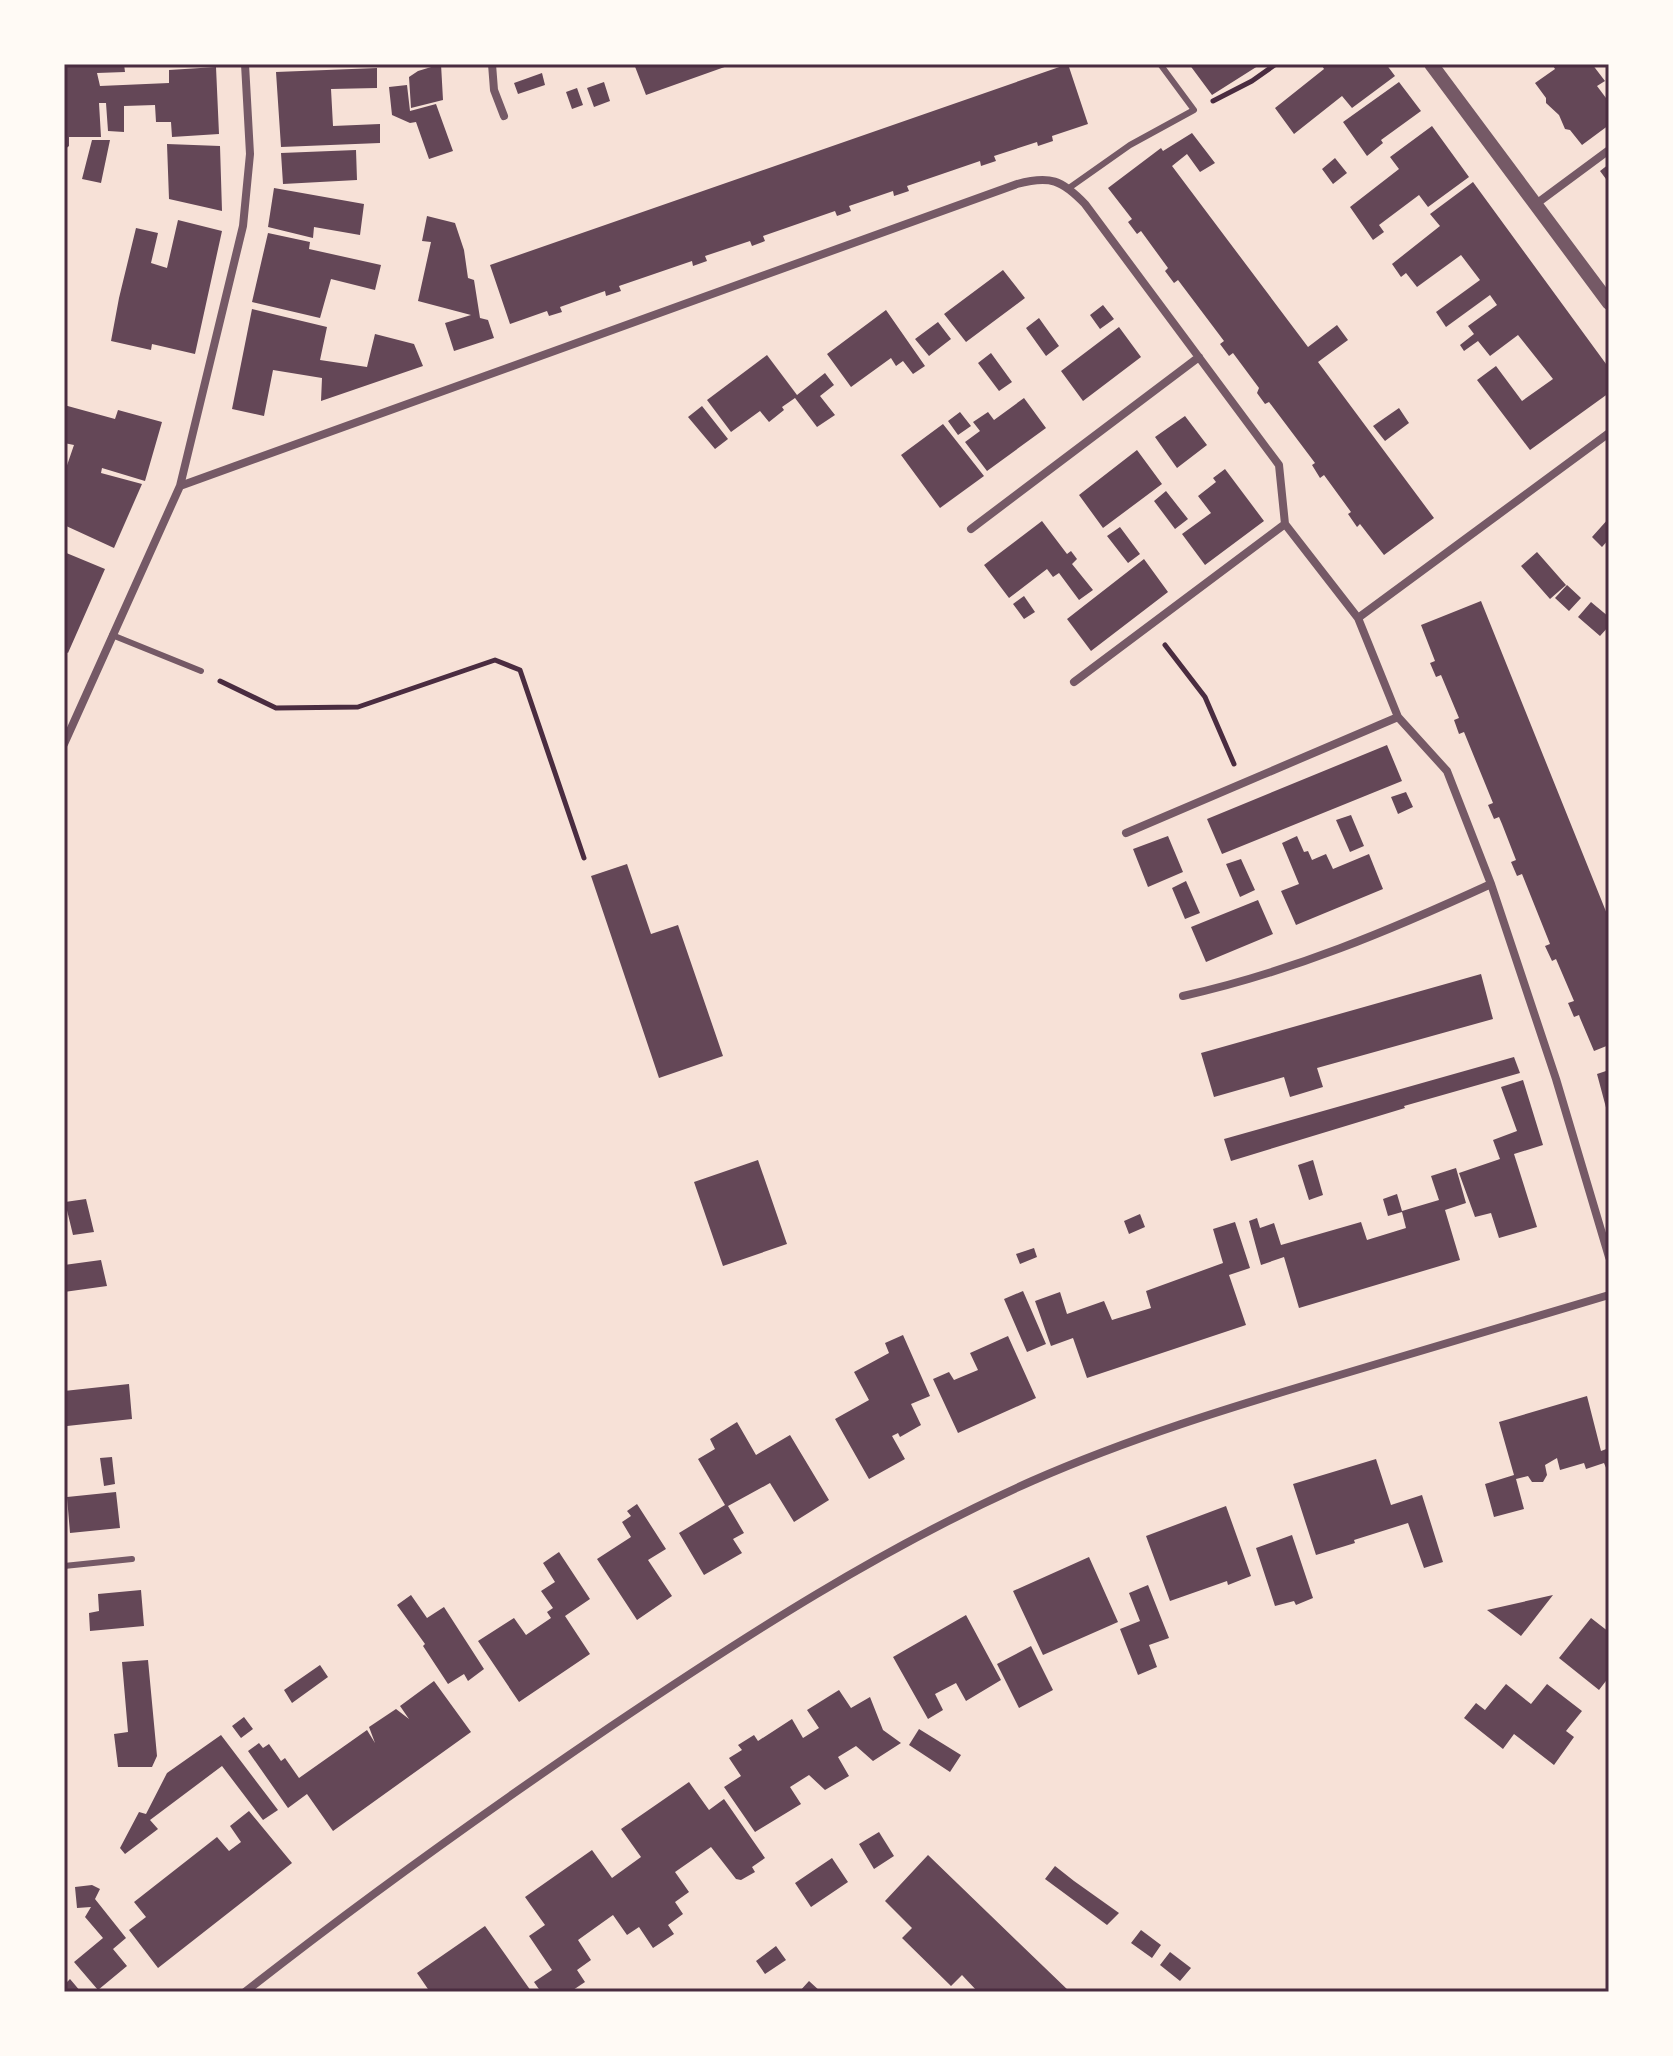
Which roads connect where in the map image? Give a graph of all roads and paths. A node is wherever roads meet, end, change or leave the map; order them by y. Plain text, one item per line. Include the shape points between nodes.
1 (245, 64) edge
2 (492, 64) edge
3 (1160, 64) edge
4 (1276, 64) edge
5 (1431, 64) edge
6 (1194, 110) junction
7 (504, 116) dead end
8 (1609, 150) edge
9 (1069, 188) junction
10 (1536, 204) junction
11 (1609, 303) edge
12 (1199, 357) junction
13 (1609, 433) edge
14 (180, 486) junction
15 (1285, 524) junction
16 (971, 529) dead end
17 (1358, 618) junction
18 (1150, 625) junction
19 (112, 635) junction
20 (201, 671) joint
21 (1074, 682) dead end
22 (1398, 717) junction
23 (64, 744) edge
24 (1242, 783) junction
25 (1126, 833) dead end
26 (584, 858) dead end
27 (1491, 884) junction
28 (1183, 996) dead end
29 (1609, 1257) edge
30 (1609, 1295) edge
31 (132, 1559) dead end
32 (64, 1566) edge
33 (245, 1992) edge

1 - 14 street via 250,154 243,226
2 - 7 street
3 - 6 lane
4 - 6 path
5 - 10 street
6 - 9 lane via 1130,145
8 - 10 street
9 - 12 street
9 - 14 street via 1055,180 1017,184
10 - 11 street
12 - 15 street via 1279,465
12 - 16 street
13 - 17 street
14 - 19 street
15 - 17 street
15 - 18 street
17 - 22 street
18 - 21 street
18 - 24 path via 1205,697
19 - 20 lane
19 - 23 street
20 - 26 path via 276,708 358,707 495,660 520,670
22 - 24 street
22 - 27 street via 1447,771
24 - 25 street
27 - 28 street via 1327,954
27 - 29 street
30 - 33 street via 1168,1428 972,1508 813,1597 641,1706 464,1827
31 - 32 lane

